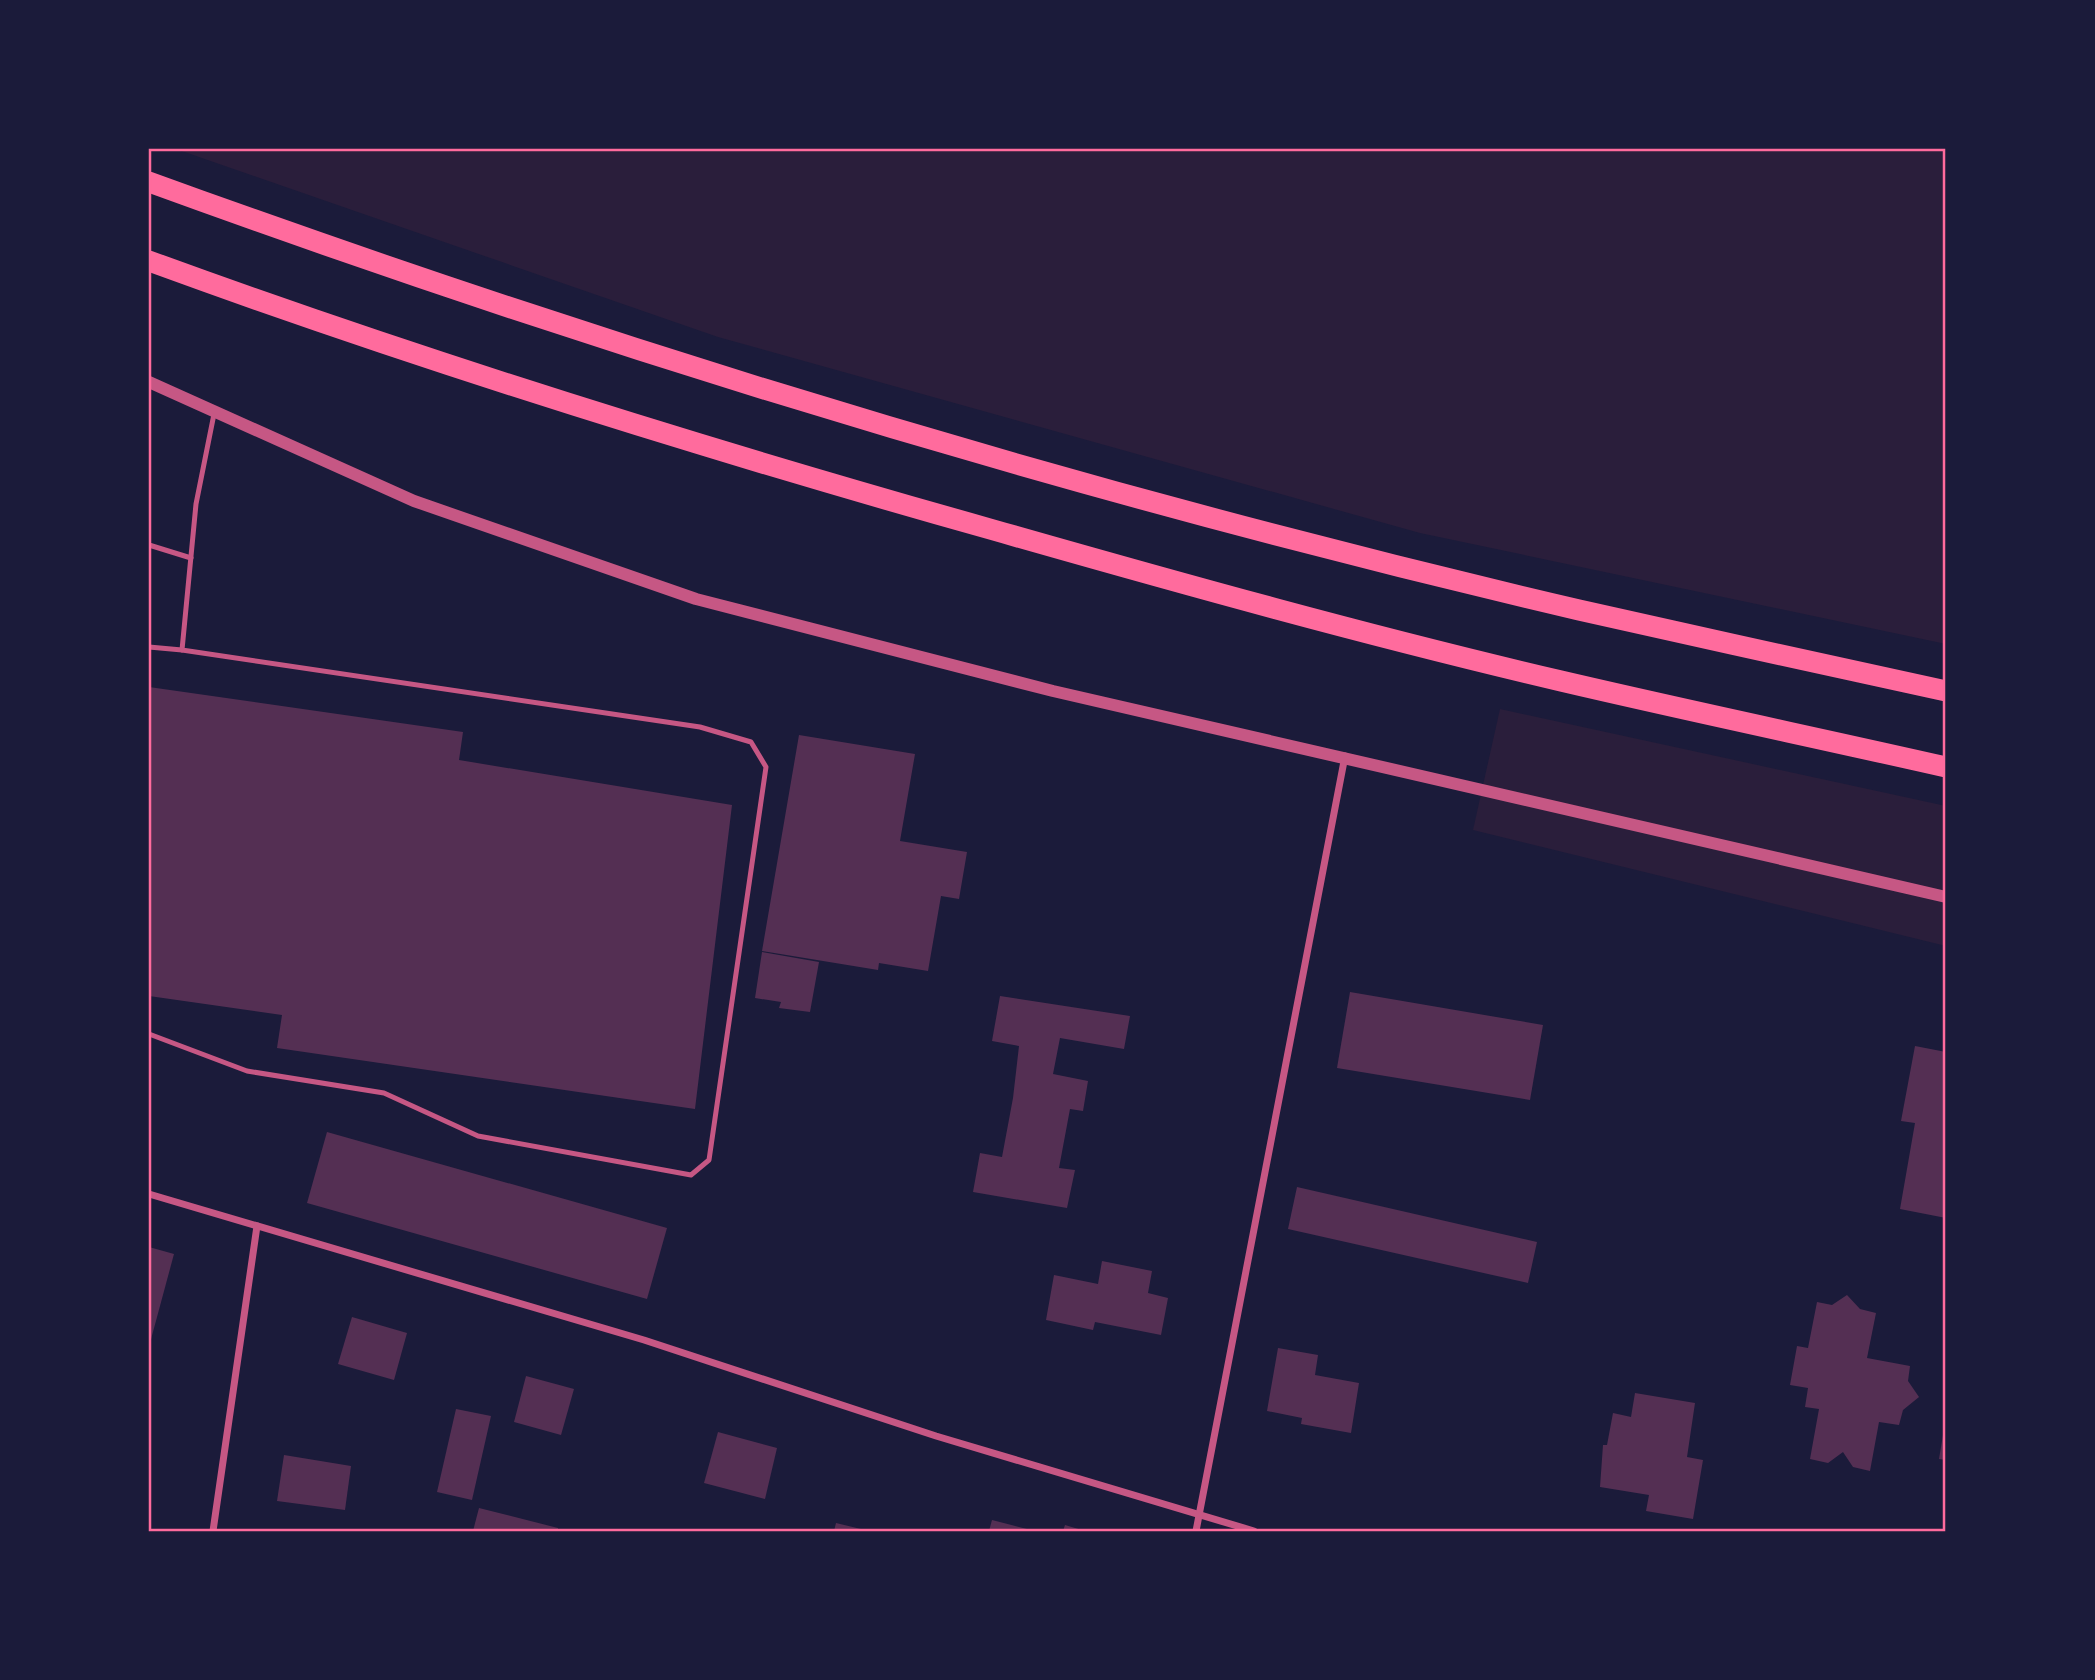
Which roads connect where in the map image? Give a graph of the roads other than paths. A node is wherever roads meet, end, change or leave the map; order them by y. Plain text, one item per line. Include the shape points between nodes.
1 (149, 182) edge
2 (149, 261) edge
3 (149, 382) edge
4 (214, 414) junction
5 (149, 545) edge
6 (191, 558) junction
7 (149, 647) edge
8 (181, 650) junction
9 (1946, 691) edge
10 (1345, 757) junction
11 (1946, 767) edge
12 (1946, 897) edge
13 (149, 1034) edge
14 (149, 1194) edge
15 (257, 1226) junction
16 (1199, 1514) junction
17 (213, 1531) edge
18 (1196, 1531) edge
19 (1254, 1531) edge

1 - 9 highway via 561,326 887,425 1203,514 1577,609
2 - 11 highway via 534,393 1187,585 1559,680
3 - 4 street
4 - 6 lane via 196,504
4 - 10 street via 414,501 696,599 1053,691
5 - 6 lane
6 - 8 lane
7 - 8 lane
8 - 13 lane via 700,727 751,742 766,768 709,1160 691,1175 478,1136 384,1093 247,1070
10 - 12 street
10 - 16 street
14 - 15 street
15 - 16 street via 644,1340 936,1436
15 - 17 street
16 - 18 street
16 - 19 street

